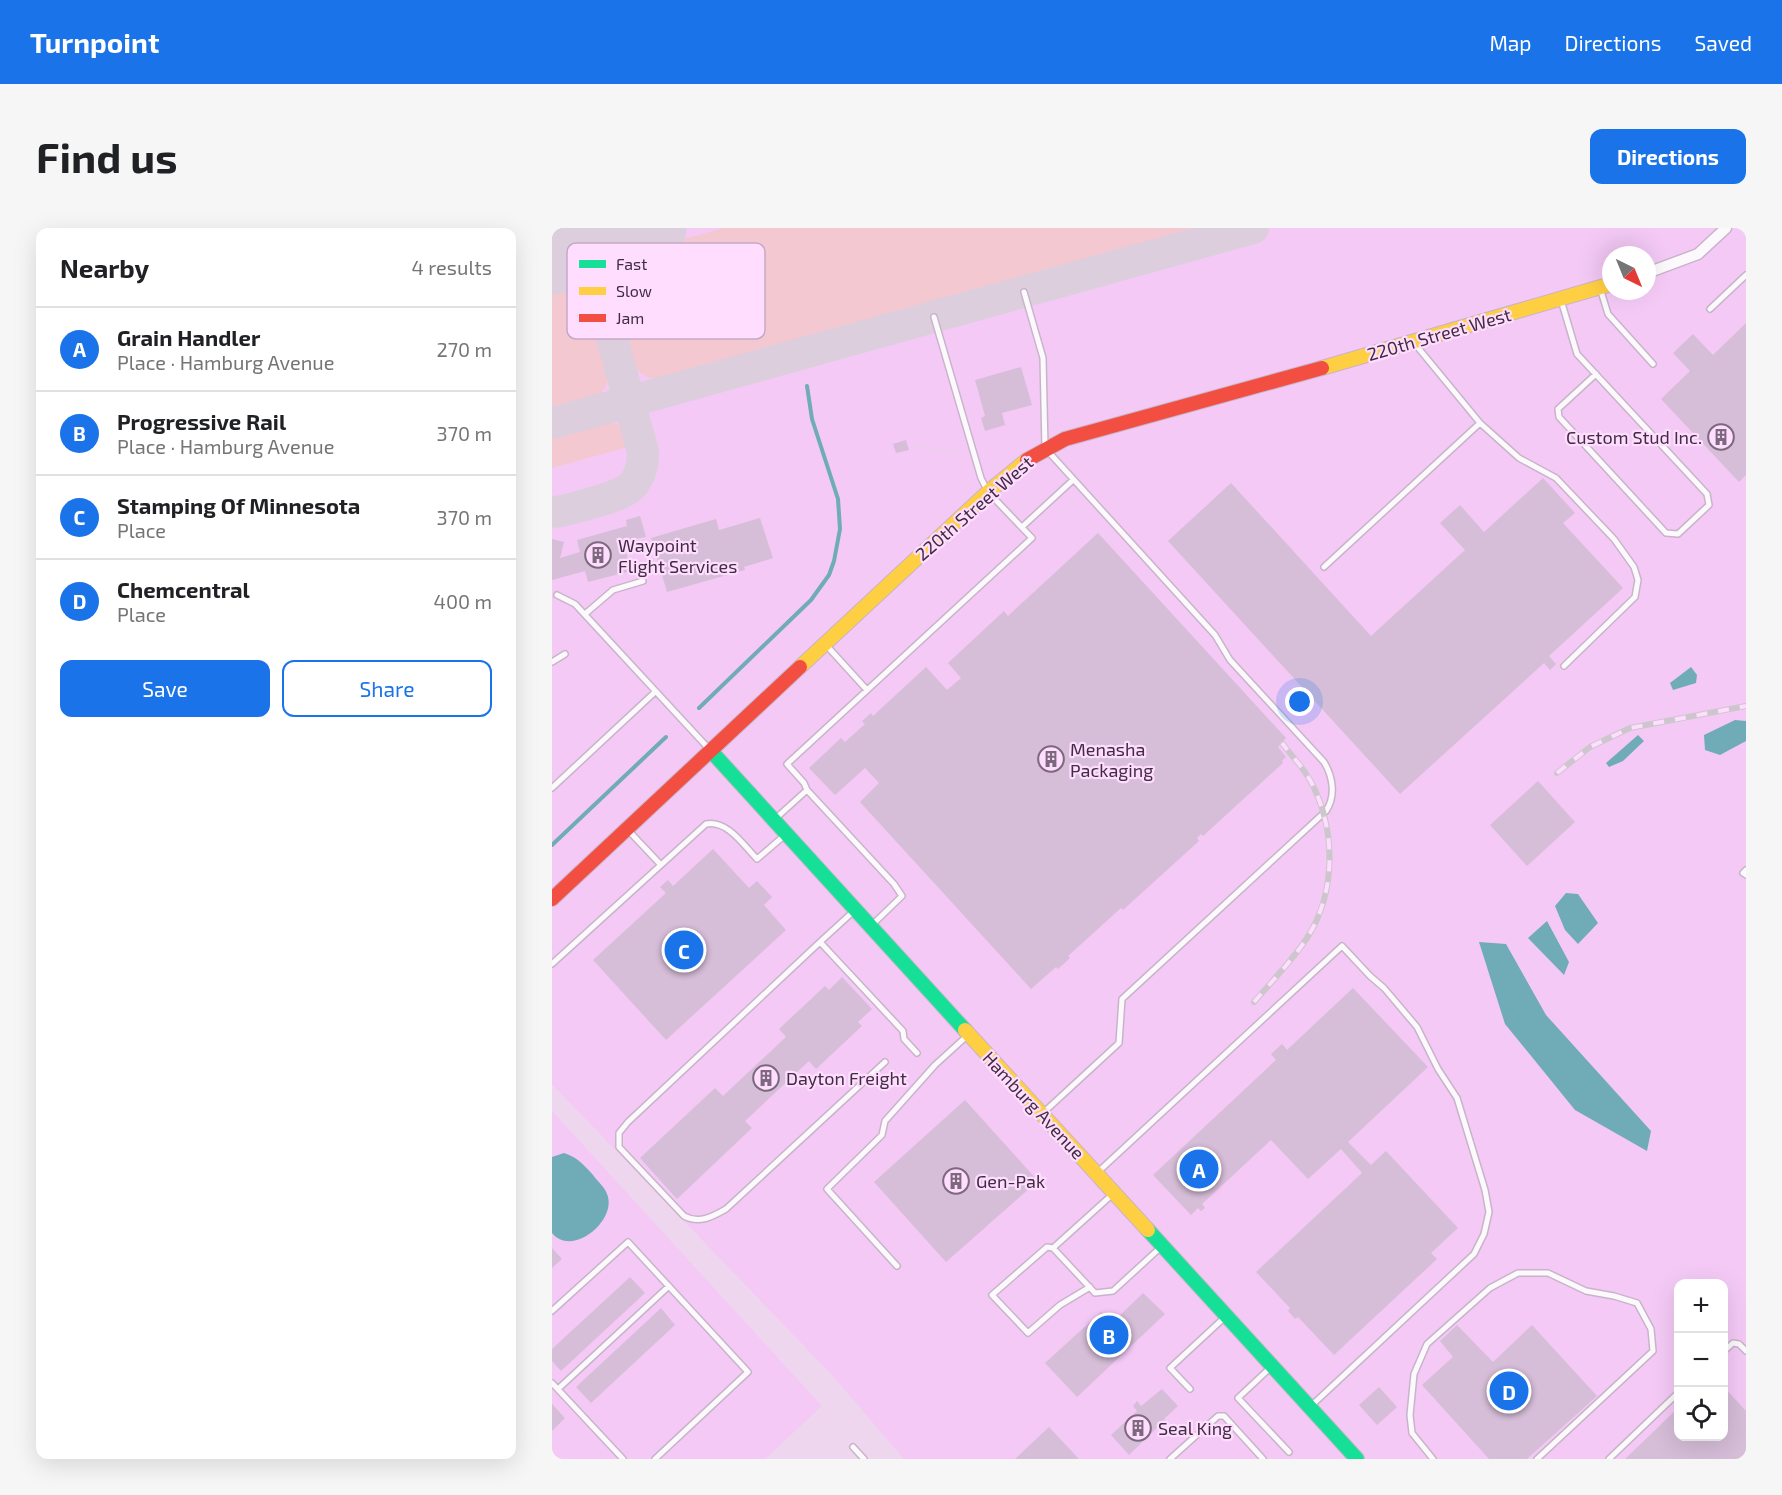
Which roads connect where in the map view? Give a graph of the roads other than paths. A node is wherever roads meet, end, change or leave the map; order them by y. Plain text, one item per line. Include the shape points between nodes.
1 (1726, 228) edge
2 (1656, 270) edge
3 (1746, 275) edge
4 (1602, 286) edge
5 (1024, 292) dead end
6 (1560, 298) junction
7 (1607, 300) edge
8 (1710, 309) dead end
9 (934, 317) dead end
10 (1413, 343) junction
11 (1653, 364) dead end
12 (1596, 374) junction
13 (1480, 423) junction
14 (1045, 448) junction
15 (1073, 480) junction
16 (988, 492) junction
17 (1022, 527) junction
18 (1324, 567) dead end
19 (643, 581) dead end
20 (557, 596) dead end
21 (585, 614) junction
22 (825, 644) junction
23 (565, 654) dead end
24 (552, 662) edge
25 (1564, 666) dead end
26 (867, 690) junction
27 (656, 692) junction
28 (711, 751) junction
29 (552, 788) edge
30 (807, 790) junction
31 (773, 820) junction
32 (627, 829) junction
33 (786, 834) junction
34 (661, 865) junction
35 (1746, 870) edge
36 (1746, 875) edge
37 (552, 899) edge
38 (855, 910) junction
39 (870, 926) junction
40 (820, 942) junction
41 (552, 964) edge
42 (968, 1035) junction
43 (917, 1053) dead end
44 (885, 1062) dead end
45 (1042, 1114) junction
46 (1096, 1174) junction
47 (1114, 1193) junction
48 (1162, 1246) junction
49 (1053, 1248) junction
50 (897, 1266) dead end
51 (669, 1286) junction
52 (1090, 1287) junction
53 (552, 1311) edge
54 (1226, 1316) junction
55 (1728, 1347) edge
56 (1746, 1351) edge
57 (1272, 1366) junction
58 (552, 1383) edge
59 (558, 1389) junction
60 (1190, 1389) dead end
61 (1674, 1397) edge
62 (1310, 1407) junction
63 (853, 1447) dead end
64 (1289, 1452) dead end
65 (623, 1459) edge
66 (655, 1459) edge
67 (864, 1459) edge
68 (1170, 1459) edge
69 (1263, 1459) edge
70 (1357, 1459) edge
71 (1433, 1459) edge
72 (1537, 1459) edge
73 (1609, 1459) edge

1 - 2 street via 1698,254
3 - 8 lane
4 - 6 street, 220th Street West
5 - 14 lane via 1043,358
6 - 10 street, 220th Street West
6 - 12 lane via 1577,354
7 - 11 lane via 1608,314
9 - 16 lane
10 - 13 lane
10 - 14 street, 220th Street West via 1117,424
12 - 12 lane via 1707,494 1709,505 1678,534 1666,533 1559,417 1558,409
13 - 18 lane
13 - 25 lane via 1519,458 1556,478 1614,538 1637,574 1635,597
14 - 15 lane
14 - 16 street, 220th Street West
15 - 17 lane
15 - 45 lane via 1215,635 1230,660 1324,762 1332,781 1332,798 1326,811 1122,999 1119,1043
16 - 17 lane
16 - 22 street, 220th Street West
17 - 26 lane via 1032,538
19 - 21 lane via 613,590
20 - 21 lane via 575,604
21 - 27 lane
22 - 26 lane
22 - 28 street, 220th Street West
23 - 24 lane
26 - 30 lane via 788,764
27 - 28 lane
27 - 29 lane
28 - 31 street, Hamburg Avenue
28 - 32 street, 220th Street West
30 - 31 lane
30 - 39 lane via 902,896
31 - 33 street, Hamburg Avenue
32 - 34 lane
32 - 37 street, 220th Street West
33 - 34 lane via 757,860 730,830 710,823
33 - 38 street, Hamburg Avenue
34 - 41 lane
35 - 36 lane
38 - 39 street, Hamburg Avenue
38 - 40 lane
39 - 42 street, Hamburg Avenue
40 - 43 lane via 903,1031 904,1040
40 - 44 lane via 628,1122 619,1133 619,1146 684,1216 703,1220 726,1209
42 - 45 street, Hamburg Avenue
42 - 50 lane via 885,1121 882,1136 827,1189
45 - 46 street, Hamburg Avenue
46 - 47 street, Hamburg Avenue
46 - 62 lane via 1342,946 1384,988 1417,1027 1457,1098 1485,1190 1487,1225 1474,1254
47 - 48 street, Hamburg Avenue
47 - 49 lane
48 - 52 lane via 1113,1291 1095,1293
48 - 54 street, Hamburg Avenue
49 - 52 lane
49 - 52 lane via 1047,1247 992,1295 1028,1333 1060,1305
51 - 53 lane via 628,1242
51 - 59 lane
51 - 66 lane via 748,1372
54 - 57 street, Hamburg Avenue
54 - 60 lane via 1170,1368
55 - 56 lane via 1740,1344
57 - 62 street, Hamburg Avenue
57 - 64 lane via 1238,1398
58 - 59 lane
59 - 65 lane
61 - 73 lane
62 - 70 street, Hamburg Avenue
63 - 67 lane
68 - 69 lane via 1218,1416 1224,1416
71 - 72 lane via 1412,1433 1410,1415 1414,1374 1426,1344 1490,1288 1518,1273 1548,1273 1586,1291 1637,1303 1652,1329 1653,1351

